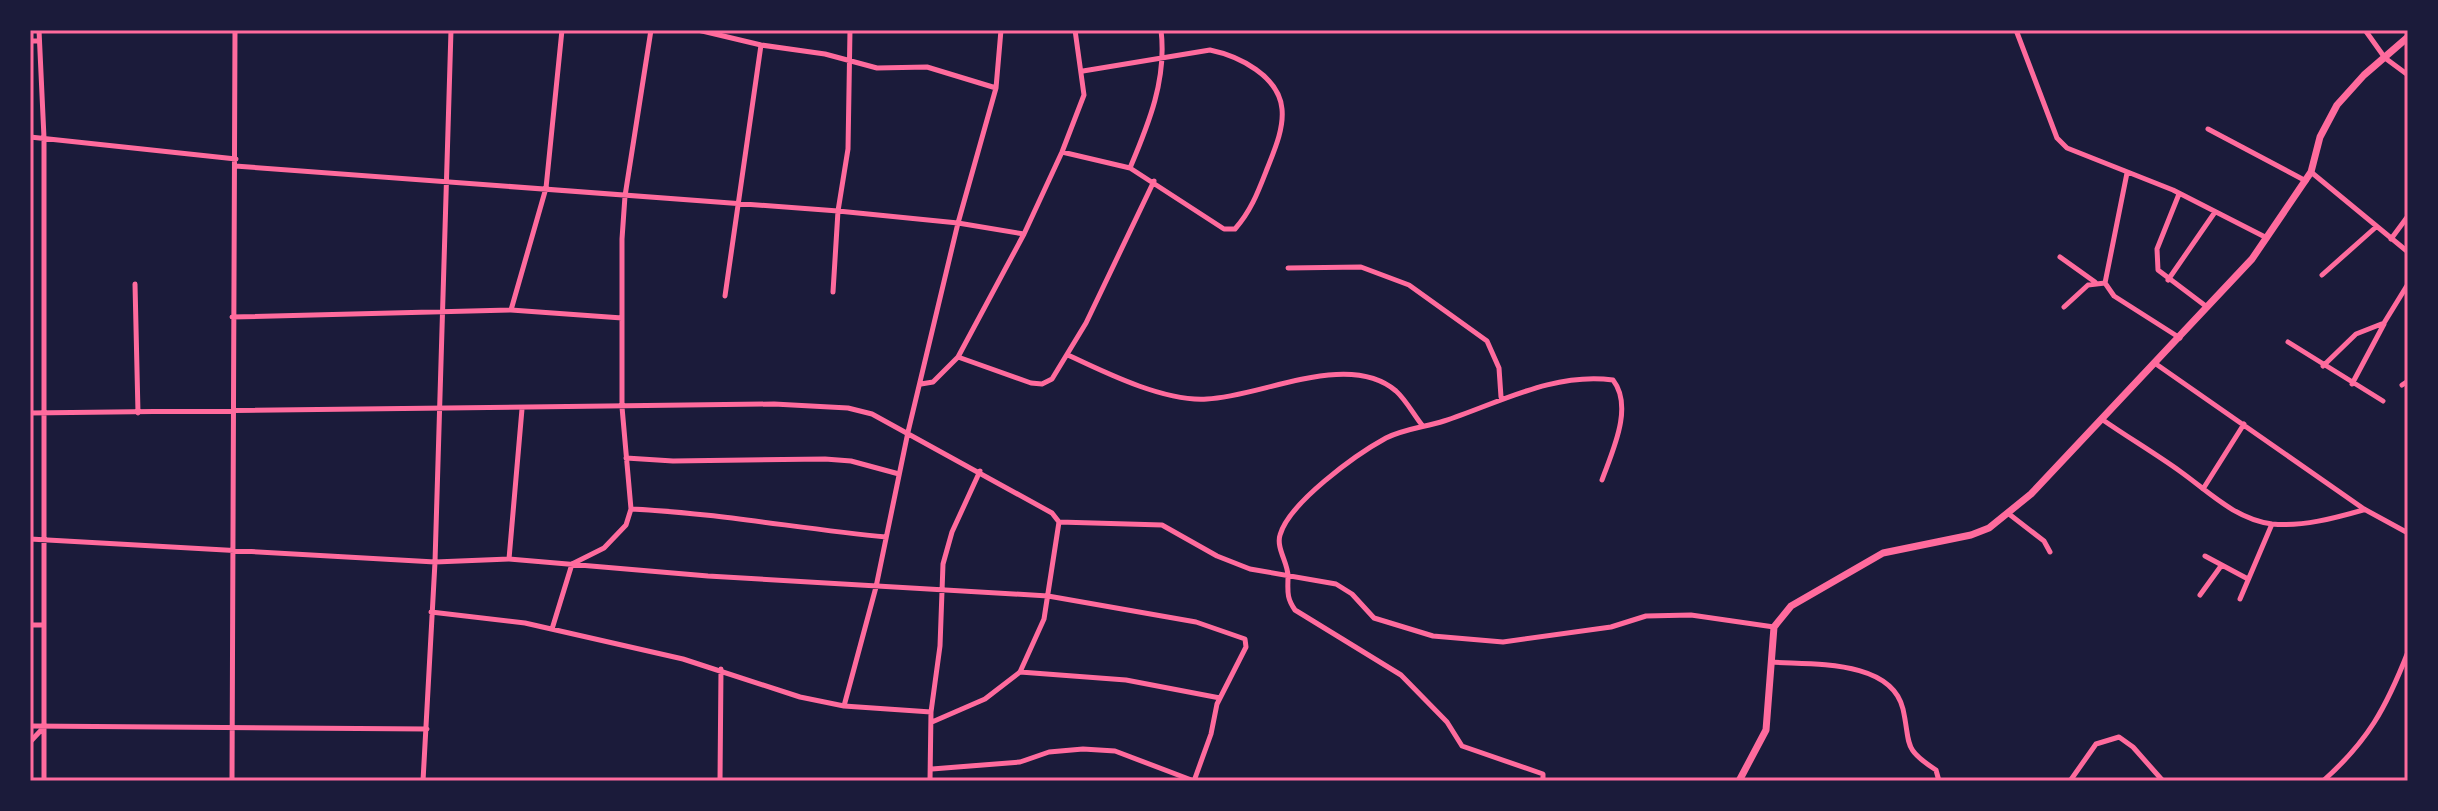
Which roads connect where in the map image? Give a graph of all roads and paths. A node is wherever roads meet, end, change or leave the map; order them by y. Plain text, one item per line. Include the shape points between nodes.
1 (39, 30) edge
2 (235, 30) edge
3 (451, 30) edge
4 (562, 30) edge
5 (651, 30) edge
6 (698, 30) edge
7 (850, 30) edge
8 (1001, 30) edge
9 (1075, 30) edge
10 (1161, 30) edge
11 (2016, 30) edge
12 (2365, 30) edge
13 (2408, 37) edge
14 (30, 41) edge
15 (39, 41) junction
16 (761, 45) junction
17 (2385, 58) junction
18 (1165, 59) junction
19 (851, 64) junction
20 (1083, 71) junction
21 (2408, 75) edge
22 (996, 88) junction
23 (2208, 129) dead end
24 (30, 137) edge
25 (44, 138) junction
26 (1062, 152) junction
27 (235, 162) junction
28 (1130, 168) junction
29 (2311, 172) junction
30 (2127, 173) junction
31 (447, 179) junction
32 (1154, 181) junction
33 (2306, 181) junction
34 (546, 188) junction
35 (2179, 194) junction
36 (625, 196) junction
37 (738, 205) junction
38 (838, 211) junction
39 (2215, 212) junction
40 (2408, 216) edge
41 (958, 223) junction
42 (2376, 227) junction
43 (1024, 234) junction
44 (2268, 239) junction
45 (2391, 239) junction
46 (2408, 252) edge
47 (2060, 257) dead end
48 (1288, 268) dead end
49 (2322, 275) dead end
50 (2168, 280) junction
51 (2096, 283) junction
52 (2105, 283) junction
53 (135, 284) dead end
54 (2408, 284) edge
55 (833, 292) dead end
56 (725, 296) dead end
57 (2064, 307) dead end
58 (2207, 307) junction
59 (511, 310) junction
60 (440, 313) junction
61 (232, 317) junction
62 (622, 318) junction
63 (2384, 323) junction
64 (2181, 338) junction
65 (2288, 342) dead end
66 (1068, 355) junction
67 (958, 357) junction
68 (2156, 364) junction
69 (2323, 366) junction
70 (2408, 381) edge
71 (921, 384) junction
72 (2352, 384) junction
73 (2402, 385) dead end
74 (1501, 397) junction
75 (2383, 401) dead end
76 (622, 407) junction
77 (522, 409) junction
78 (439, 410) junction
79 (30, 413) edge
80 (42, 413) junction
81 (138, 413) junction
82 (233, 413) junction
83 (2103, 420) junction
84 (2244, 424) junction
85 (1422, 425) junction
86 (908, 432) junction
87 (626, 458) junction
88 (980, 471) junction
89 (899, 474) junction
90 (1602, 480) dead end
91 (2203, 489) junction
92 (631, 509) junction
93 (2364, 509) junction
94 (2009, 514) junction
95 (1059, 522) junction
96 (2272, 524) junction
97 (2408, 533) edge
98 (886, 537) junction
99 (30, 539) edge
100 (41, 540) junction
101 (2050, 552) dead end
102 (234, 553) junction
103 (2205, 556) dead end
104 (509, 559) junction
105 (435, 562) junction
106 (572, 564) junction
107 (2221, 566) junction
108 (1288, 575) junction
109 (2248, 579) junction
110 (876, 587) junction
111 (944, 592) junction
112 (2200, 595) dead end
113 (1048, 596) junction
114 (2240, 599) dead end
115 (431, 612) junction
116 (30, 625) edge
117 (42, 625) junction
118 (1774, 627) junction
119 (552, 629) junction
120 (2408, 652) edge
121 (1771, 662) junction
122 (721, 669) junction
123 (1020, 672) junction
124 (1220, 698) junction
125 (844, 706) junction
126 (931, 712) junction
127 (932, 722) junction
128 (30, 726) edge
129 (45, 726) junction
130 (427, 729) junction
131 (232, 730) junction
132 (30, 742) edge
133 (932, 769) junction
134 (44, 781) edge
135 (232, 781) edge
136 (423, 781) edge
137 (720, 781) edge
138 (930, 781) edge
139 (1194, 781) edge
140 (1543, 781) edge
141 (1739, 781) edge
142 (1939, 781) edge
143 (2070, 781) edge
144 (2163, 781) edge
145 (2323, 781) edge

1 - 15 street
2 - 27 street
3 - 31 street
4 - 34 street
5 - 36 street
6 - 16 street
7 - 19 street
8 - 22 street
9 - 20 street
10 - 18 street
11 - 30 street via 2057,138 2078,154
12 - 17 street
13 - 17 street
14 - 15 street
15 - 25 street
16 - 19 street via 825,54
16 - 37 street
17 - 21 street
17 - 29 street via 2337,105 2320,137
18 - 20 street
18 - 28 street
18 - 32 street via 1210,50 1230,54 1262,74 1282,109 1278,142 1250,212 1235,229 1224,229
19 - 22 street via 927,67
19 - 38 street via 848,149
20 - 26 street via 1084,95
22 - 41 street
23 - 33 street
24 - 25 street
25 - 27 street
25 - 80 street
26 - 28 street
26 - 43 street
27 - 31 street via 359,177
27 - 61 street
28 - 32 street
29 - 33 street
29 - 42 street
30 - 35 street
30 - 52 street
31 - 34 street
31 - 60 street
32 - 66 street
33 - 44 street
34 - 36 street
34 - 59 street
35 - 39 street
35 - 50 street via 2157,249 2158,270
36 - 37 street
36 - 62 street
37 - 38 street
37 - 56 street
38 - 41 street
38 - 55 street
39 - 44 street
39 - 50 street
40 - 45 street
41 - 43 street
41 - 71 street
42 - 45 street
42 - 49 street
43 - 67 street
44 - 58 street
45 - 46 street
47 - 51 street
48 - 74 street via 1361,267 1409,285 1487,341 1499,368
50 - 58 street
51 - 52 street
51 - 57 street
52 - 64 street via 2114,296
53 - 81 street
54 - 63 street
58 - 64 street
59 - 60 street
59 - 62 street
60 - 61 street
60 - 78 street
61 - 82 street
62 - 76 street
63 - 69 street via 2356,334
63 - 72 street
64 - 68 street
65 - 69 street
66 - 67 street via 1052,379 1042,384
66 - 85 street via 1177,397 1207,399 1321,376 1375,378 1397,392
67 - 71 street via 933,382
68 - 83 street
68 - 84 street
69 - 72 street
70 - 73 street
71 - 86 street
72 - 75 street
74 - 85 street
74 - 90 street via 1563,381 1613,380 1619,388 1620,426
76 - 77 street
76 - 86 street via 848,408
76 - 87 street
77 - 78 street
77 - 104 street
78 - 82 street
78 - 105 street
79 - 80 street
80 - 81 street
80 - 100 street
81 - 82 street
82 - 102 street
83 - 91 street
83 - 94 street
84 - 91 street
84 - 93 street
85 - 108 street via 1386,438 1292,510 1278,538
86 - 88 street
86 - 89 street
87 - 89 street via 825,459
87 - 92 street
88 - 95 street
88 - 111 street via 952,532 943,564
89 - 98 street
91 - 96 street via 2219,503
92 - 98 street
92 - 106 street via 626,525 604,548
93 - 96 street via 2323,521
93 - 97 street
94 - 101 street
94 - 118 street via 1971,535 1871,558 1791,606
95 - 108 street via 1162,525 1239,565
95 - 113 street
96 - 109 street
98 - 110 street
99 - 100 street
100 - 102 street
100 - 117 street
102 - 105 street
102 - 131 street
103 - 107 street
104 - 105 street
104 - 106 street
105 - 115 street
106 - 110 street
106 - 119 street
107 - 109 street
107 - 112 street
108 - 118 street via 1336,584 1374,618 1433,636 1503,642 1611,627 1646,616 1691,615
108 - 140 street via 1287,598 1295,610 1401,675 1447,722 1462,746 1543,774
109 - 114 street
110 - 111 street
110 - 125 street
111 - 113 street
111 - 126 street
113 - 123 street via 1044,619
113 - 124 street via 1196,622 1245,639 1242,657
115 - 119 street
115 - 130 street
116 - 117 street
117 - 129 street
118 - 121 street
119 - 122 street
120 - 145 street via 2369,735
121 - 141 street via 1766,730
121 - 142 street via 1871,674 1895,690 1903,709 1904,734 1915,756 1936,770
122 - 125 street via 800,697
122 - 137 street
123 - 124 street via 1126,680
123 - 127 street via 985,699
124 - 139 street
125 - 126 street
126 - 127 street
127 - 133 street
128 - 129 street
129 - 131 street
129 - 132 street
129 - 134 street
130 - 131 street
130 - 136 street
131 - 135 street
133 - 138 street
133 - 139 street via 1020,762 1083,749 1115,751
143 - 144 street via 2096,744 2119,737

